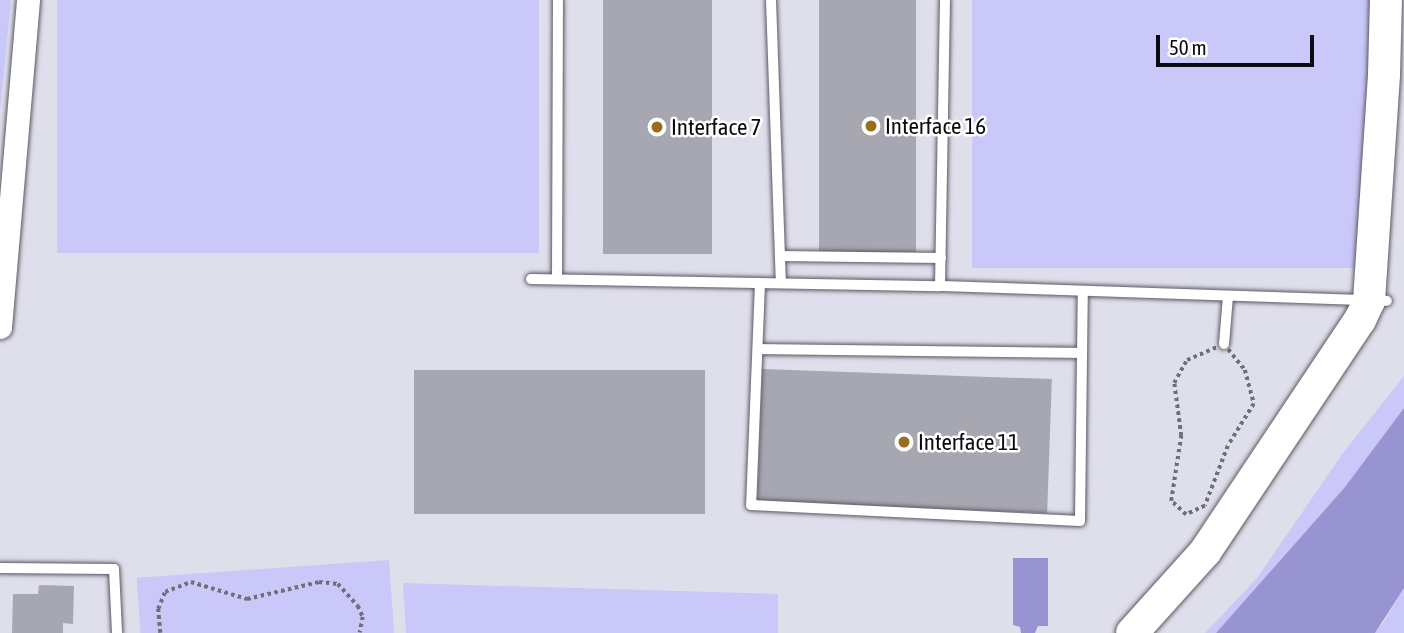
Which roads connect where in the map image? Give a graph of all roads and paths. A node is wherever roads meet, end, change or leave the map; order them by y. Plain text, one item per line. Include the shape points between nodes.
1 (28, 0) edge
2 (558, 0) edge
3 (771, 0) edge
4 (945, 0) edge
5 (1386, 0) edge
6 (1402, 0) edge
7 (780, 256) junction
8 (941, 258) junction
9 (531, 279) dead end
10 (557, 279) junction
11 (760, 283) junction
12 (781, 284) junction
13 (940, 286) junction
14 (1083, 291) junction
15 (1228, 296) junction
16 (1378, 301) junction
17 (0, 327) edge
18 (1224, 344) junction
19 (758, 349) junction
20 (1082, 353) junction
21 (0, 568) edge
22 (117, 633) edge
23 (160, 633) edge
24 (360, 633) edge
25 (1132, 633) edge
26 (1157, 633) edge

1 - 17 street
2 - 10 lane
3 - 7 lane
4 - 8 lane
5 - 16 street
6 - 16 street
7 - 8 lane
7 - 12 lane
8 - 13 lane
9 - 10 lane
10 - 11 lane
11 - 12 lane
11 - 19 lane
12 - 13 lane
13 - 14 lane
14 - 15 lane
14 - 20 lane
15 - 16 lane
15 - 18 lane
16 - 25 street via 1360,320 1205,552
16 - 26 street via 1368,343 1224,556
18 - 18 path via 1245,370 1254,404 1228,446 1205,506 1186,515 1171,501 1181,436 1174,383 1187,360
19 - 20 lane
19 - 20 lane via 751,505 1080,521
21 - 22 lane via 114,569
23 - 24 path via 158,609 165,592 191,582 247,599 319,582 338,584 363,617

